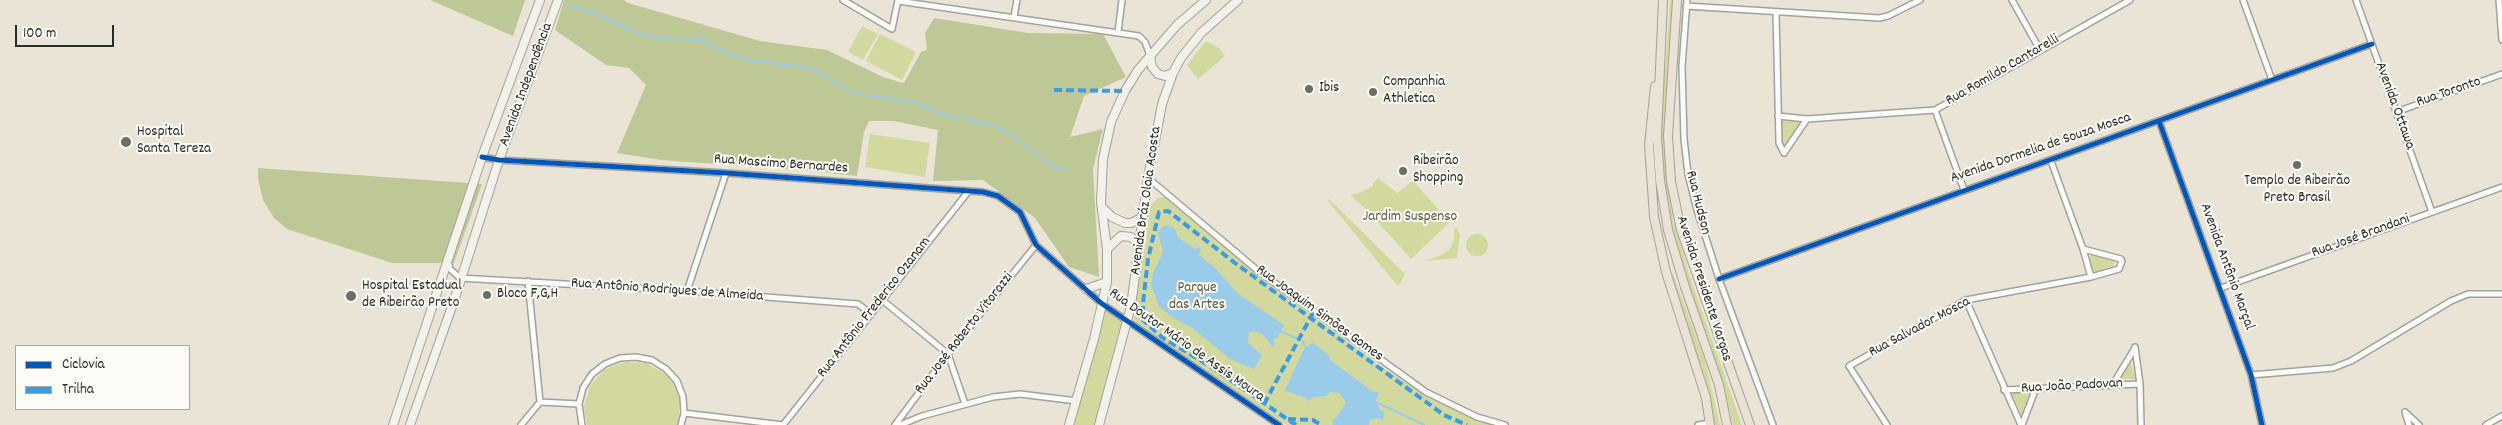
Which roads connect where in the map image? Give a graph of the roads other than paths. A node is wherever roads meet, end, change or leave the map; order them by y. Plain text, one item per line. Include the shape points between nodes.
1 (540, 0) edge
2 (558, 0) edge
3 (844, 0) edge
4 (898, 0) edge
5 (1017, 0) edge
6 (1122, 0) edge
7 (1206, 0) edge
8 (1238, 0) edge
9 (1663, 0) edge
10 (1677, 0) edge
11 (1920, 0) edge
12 (2012, 0) edge
13 (2130, 0) edge
14 (2243, 0) edge
15 (2356, 0) edge
16 (2499, 0) edge
17 (1687, 3) edge
18 (1776, 12) junction
19 (1014, 17) junction
20 (1118, 32) junction
21 (2502, 40) edge
22 (2372, 44) junction
23 (2040, 50) junction
24 (1150, 55) junction
25 (1172, 73) junction
26 (2502, 74) edge
27 (1660, 78) junction
28 (2272, 80) junction
29 (1935, 110) junction
30 (2396, 112) junction
31 (1778, 116) junction
32 (1807, 119) junction
33 (2159, 121) junction
34 (482, 157) junction
35 (499, 160) junction
36 (2051, 161) junction
37 (726, 173) junction
38 (1148, 178) junction
39 (2502, 187) edge
40 (1964, 190) junction
41 (968, 192) junction
42 (1102, 207) junction
43 (2432, 212) junction
44 (1143, 217) junction
45 (1036, 245) junction
46 (1140, 245) junction
47 (1107, 249) junction
48 (2083, 249) junction
49 (448, 257) junction
50 (2091, 277) junction
51 (460, 278) junction
52 (1719, 279) junction
53 (528, 282) junction
54 (1107, 282) junction
55 (2221, 288) junction
56 (1086, 289) junction
57 (688, 291) junction
58 (2502, 294) edge
59 (881, 299) junction
60 (1966, 300) junction
61 (1101, 303) junction
62 (871, 314) junction
63 (1128, 323) junction
64 (948, 354) junction
65 (2251, 375) junction
66 (2112, 384) junction
67 (2140, 384) junction
68 (2036, 388) junction
69 (2004, 390) junction
70 (1077, 401) junction
71 (540, 402) junction
72 (580, 404) junction
73 (965, 404) junction
74 (684, 413) junction
75 (2502, 416) edge
76 (1710, 424) edge
77 (393, 425) edge
78 (410, 425) edge
79 (521, 425) edge
80 (582, 425) edge
81 (682, 425) edge
82 (783, 425) edge
83 (895, 425) edge
84 (900, 425) edge
85 (1069, 425) edge
86 (1099, 425) edge
87 (1280, 425) edge
88 (1505, 425) edge
89 (1698, 425) edge
90 (1727, 425) edge
91 (1750, 425) edge
92 (1773, 425) edge
93 (1887, 425) edge
94 (2022, 425) edge
95 (2141, 425) edge
96 (2262, 425) edge
97 (2409, 425) edge
98 (2419, 425) edge
99 (2486, 425) edge

1 - 34 street, Avenida Independência
2 - 35 street, Avenida Independência
3 - 4 street via 892,29
4 - 19 street
5 - 19 street
6 - 20 street
7 - 24 street, Avenida Bráz Olaia Acosta
8 - 25 street, Avenida Bráz Olaia Acosta via 1192,44
9 - 27 main road, Avenida Presidente Vargas
10 - 91 main road, Avenida Presidente Vargas via 1668,136 1671,181 1681,230
11 - 18 street via 1879,18
12 - 23 street
13 - 23 street, Rua Romildo Cantarelli
14 - 28 street
15 - 22 street, Avenida Ottawa
16 - 21 street
17 - 18 street
17 - 52 street, Rua Hudson via 1682,67 1688,174
18 - 31 street
19 - 20 street
20 - 24 street via 1142,38
22 - 28 street, Avenida Dormelia de Souza Mosca
22 - 30 street, Avenida Ottawa
23 - 29 street, Rua Romildo Cantarelli
24 - 25 street via 1152,67 1158,74
24 - 42 street, Avenida Bráz Olaia Acosta via 1125,92 1111,122 1103,159
25 - 38 street, Avenida Bráz Olaia Acosta via 1162,104
26 - 30 street, Rua Toronto
27 - 76 main road via 1655,83 1649,145 1654,217 1666,272 1706,398
27 - 90 main road, Avenida Presidente Vargas via 1658,156 1668,230 1719,385
28 - 33 street, Avenida Dormelia de Souza Mosca
29 - 32 street, Rua Romildo Cantarelli
29 - 40 street
30 - 43 street, Avenida Ottawa
31 - 32 street, Rua Romildo Cantarelli
31 - 32 street via 1779,143 1784,153
33 - 36 street, Avenida Dormelia de Souza Mosca
33 - 55 street, Avenida Antônio Marçal
34 - 35 street, Rua Mascimo Bernardes
34 - 49 street, Avenida Independência
35 - 37 street, Rua Mascimo Bernardes
35 - 51 street, Avenida Independência
36 - 40 street, Avenida Dormelia de Souza Mosca
36 - 48 street
37 - 41 street, Rua Mascimo Bernardes
37 - 57 street
38 - 44 street, Avenida Bráz Olaia Acosta
38 - 88 street, Rua Joaquim Simões Gomes via 1257,270 1426,392 1477,417
39 - 43 street, Rua José Brandani
40 - 52 street, Avenida Dormelia de Souza Mosca
41 - 45 street, Rua Mascimo Bernardes via 998,196 1020,212
41 - 59 street, Rua Antônio Frederico Ozanam
42 - 44 street via 1125,223
42 - 47 street, Avenida Bráz Olaia Acosta
43 - 55 street, Rua José Brandani
44 - 46 street, Avenida Bráz Olaia Acosta
45 - 56 street, Rua Doutor Mário de Assis Moura
45 - 64 street, Rua José Roberto Vitorazzi
46 - 47 street via 1131,237 1121,236
46 - 63 street, Avenida Bráz Olaia Acosta
47 - 54 street, Avenida Bráz Olaia Acosta
48 - 50 street
48 - 50 street, Rua Salvador Mosca via 2122,261 2119,269
49 - 51 street via 450,269
49 - 77 street, Avenida Independência
50 - 60 street, Rua Salvador Mosca
51 - 53 street, Rua Antônio Rodrigues de Almeida
51 - 78 street, Avenida Independência
52 - 92 street, Rua Hudson
53 - 57 street, Rua Antônio Rodrigues de Almeida
53 - 71 street
54 - 56 street
54 - 61 street, Avenida Bráz Olaia Acosta
55 - 65 street, Avenida Antônio Marçal
56 - 61 street, Rua Doutor Mário de Assis Moura
57 - 62 street, Rua Antônio Rodrigues de Almeida via 858,304
58 - 65 street via 2468,294 2451,301 2333,368
59 - 62 street, Rua Antônio Frederico Ozanam
59 - 64 street
60 - 69 street, Rua João Padovan
60 - 93 street, Rua Salvador Mosca via 1849,366
61 - 63 street, Rua Doutor Mário de Assis Moura
61 - 70 street, Avenida Bráz Olaia Acosta
62 - 82 street, Rua Antônio Frederico Ozanam
63 - 86 street, Avenida Bráz Olaia Acosta
63 - 87 street, Rua Doutor Mário de Assis Moura
64 - 73 street
64 - 83 street, Rua José Roberto Vitorazzi
65 - 96 street, Avenida Antônio Marçal
66 - 67 street, Rua João Padovan
66 - 67 street, Rua João Padovan via 2135,347
66 - 68 street, Rua João Padovan
67 - 95 street, Rua João Padovan
68 - 69 street, Rua João Padovan
68 - 94 street
69 - 94 street, Rua João Padovan
70 - 73 street via 1020,394
70 - 85 street, Avenida Bráz Olaia Acosta
71 - 72 street
71 - 79 street
72 - 74 street via 583,388 598,369 620,358 636,356 652,360 666,369 680,389
72 - 80 street
73 - 84 street
74 - 81 street
74 - 82 street
75 - 99 street
76 - 89 street
97 - 98 street via 2405,412

